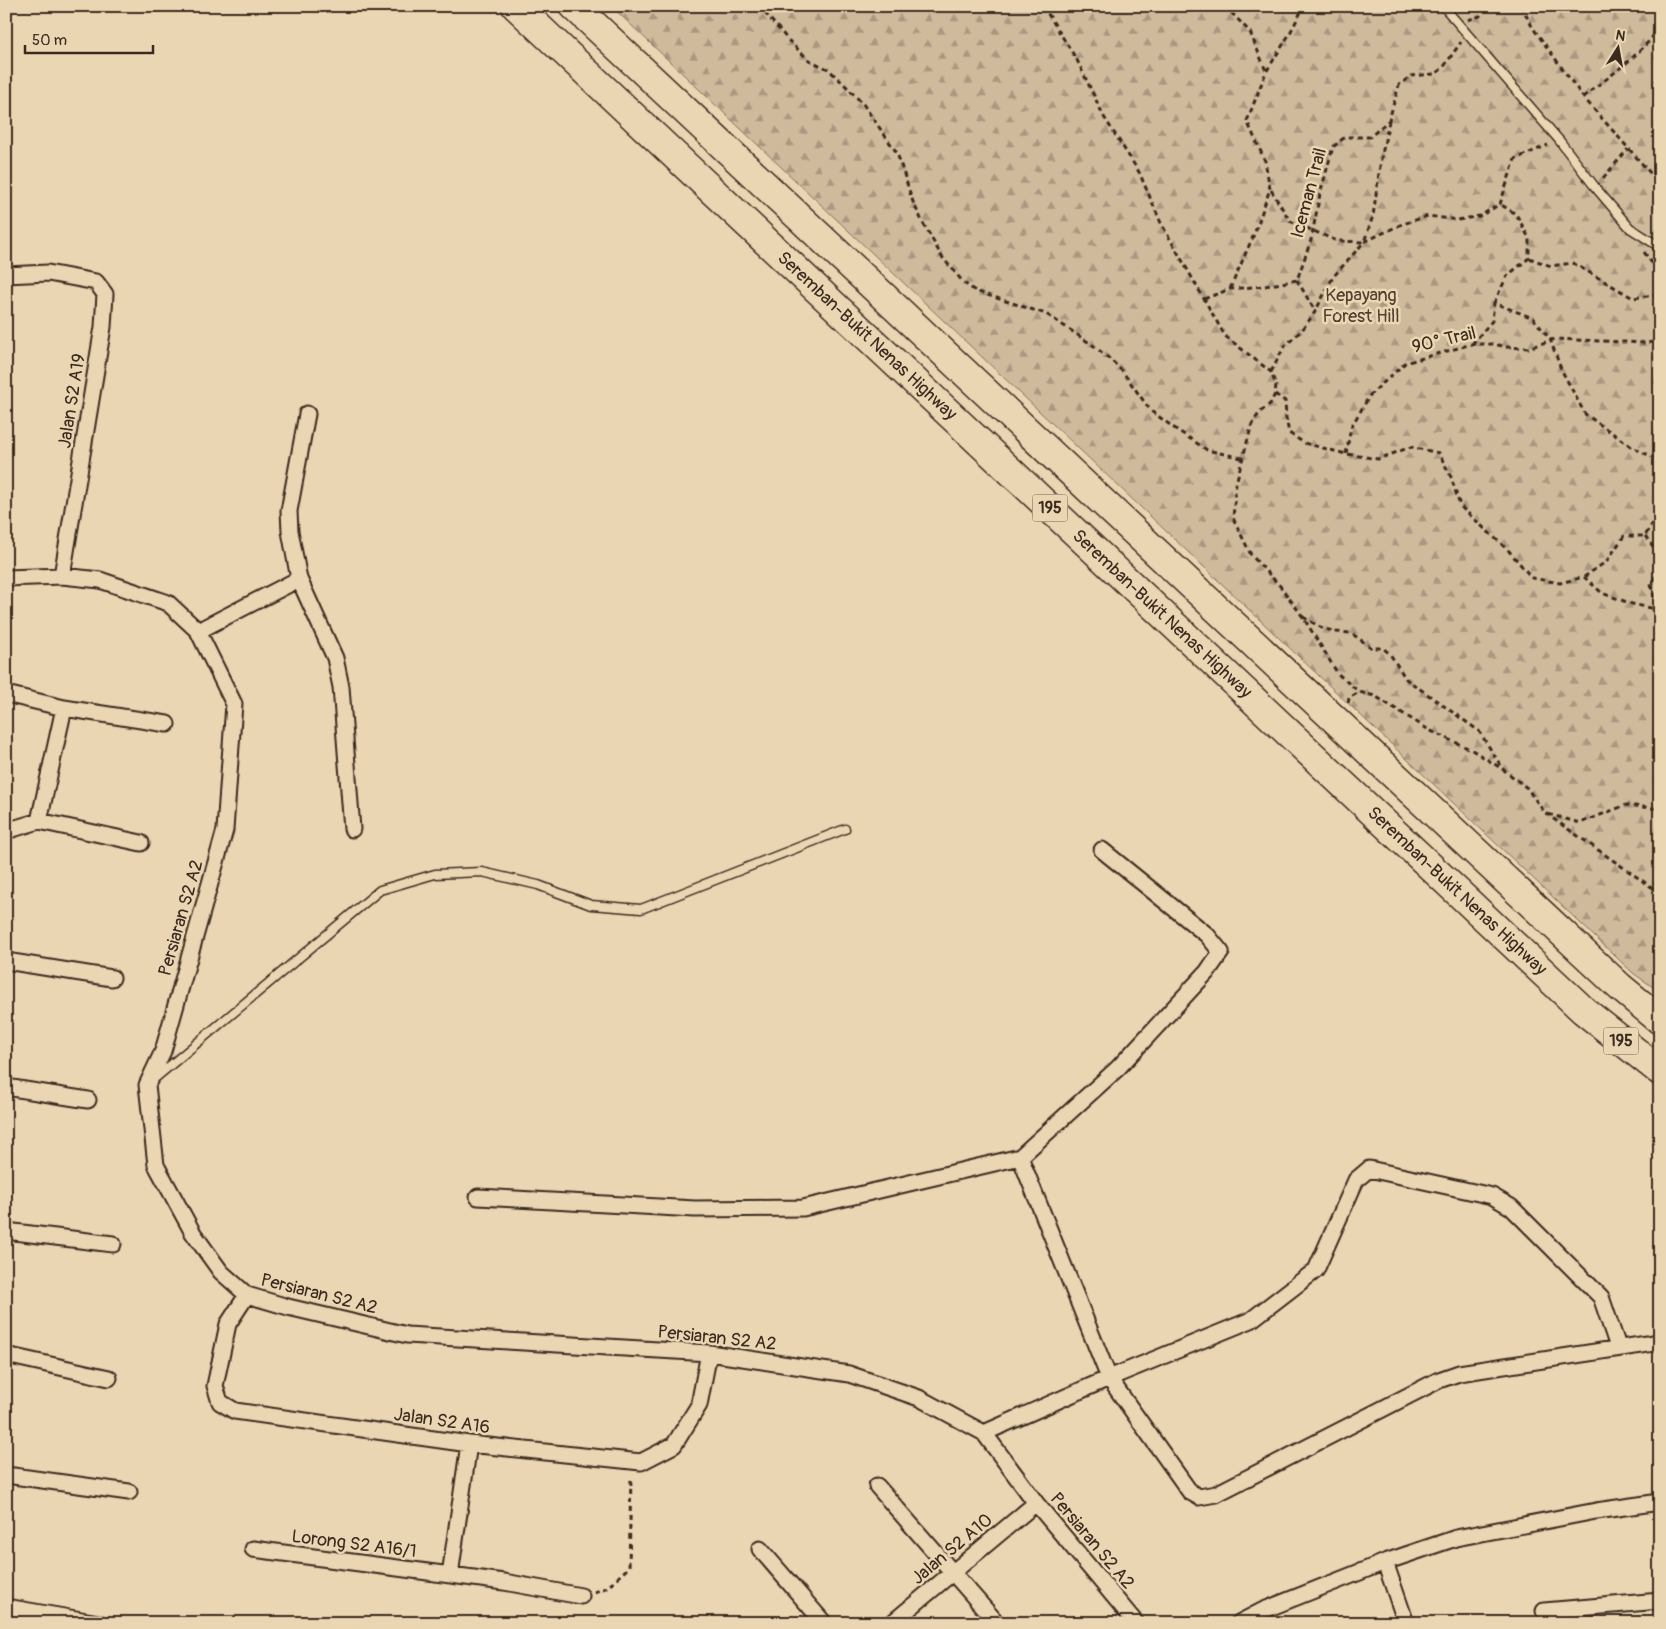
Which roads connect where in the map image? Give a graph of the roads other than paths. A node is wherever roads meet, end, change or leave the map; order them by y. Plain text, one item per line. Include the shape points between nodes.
1 (516, 6) edge
2 (574, 6) edge
3 (1443, 6) edge
4 (1660, 247) edge
5 (6, 275) edge
6 (307, 414) dead end
7 (62, 576) junction
8 (6, 578) edge
9 (299, 579) junction
10 (198, 630) junction
11 (6, 694) edge
12 (64, 708) junction
13 (167, 724) dead end
14 (39, 821) junction
15 (352, 829) dead end
16 (845, 830) dead end
17 (6, 831) edge
18 (141, 844) dead end
19 (1102, 850) dead end
20 (6, 961) edge
21 (112, 978) dead end
22 (1660, 1020) edge
23 (1660, 1071) edge
24 (147, 1085) junction
25 (6, 1086) edge
26 (88, 1100) dead end
27 (1020, 1158) junction
28 (478, 1197) dead end
29 (6, 1231) edge
30 (113, 1244) dead end
31 (247, 1295) junction
32 (1660, 1342) edge
33 (1618, 1347) junction
34 (709, 1353) junction
35 (6, 1355) edge
36 (109, 1378) dead end
37 (1110, 1378) junction
38 (984, 1432) junction
39 (469, 1444) junction
40 (6, 1475) edge
41 (877, 1486) dead end
42 (129, 1492) dead end
43 (1660, 1502) edge
44 (1036, 1503) junction
45 (253, 1549) dead end
46 (760, 1549) dead end
47 (1385, 1562) junction
48 (953, 1572) junction
49 (450, 1575) junction
50 (581, 1596) road end
51 (1660, 1601) edge
52 (6, 1607) edge
53 (1544, 1611) dead end
54 (99, 1623) edge
55 (824, 1623) edge
56 (892, 1623) edge
57 (997, 1623) edge
58 (1136, 1623) edge
59 (1239, 1623) edge
60 (1406, 1623) edge

1 - 23 highway, Seremban-Bukit Nenas Highway / 195 via 1583,1010
2 - 22 highway, 195 via 1613,980
3 - 4 lane via 1630,228
5 - 7 street, Jalan S2 A19 via 48,273 96,282 105,294 103,326
6 - 9 street via 290,511 290,531
7 - 8 street, Persiaran S2 A2
7 - 10 street, Persiaran S2 A2 via 100,580 168,604
9 - 10 street
9 - 15 street via 335,658 341,687
10 - 24 street, Persiaran S2 A2 via 234,704 225,830 163,1051
11 - 12 street
12 - 13 street
12 - 14 street
14 - 17 street
14 - 18 street
16 - 24 lane via 641,909 591,905 538,885 482,872 434,874 380,890
19 - 27 street via 1207,935 1221,952 1208,972 1118,1068
20 - 21 street
24 - 31 street, Persiaran S2 A2 via 156,1164 193,1233 221,1272
25 - 26 street
27 - 28 street via 803,1208 695,1209
27 - 37 street
29 - 30 street
31 - 34 street, Persiaran S2 A2 via 407,1335
31 - 39 street, Jalan S2 A16 via 228,1324 215,1386 220,1402 235,1410
32 - 33 street
33 - 37 street via 1459,1373 1439,1380 1216,1494 1199,1498 1190,1492
33 - 37 street via 1601,1297 1511,1207 1492,1196 1369,1169 1356,1180 1316,1270 1251,1320
34 - 38 street, Persiaran S2 A2 via 849,1374 919,1398
34 - 39 street, Jalan S2 A16 via 699,1405 674,1445 640,1462
35 - 36 street
37 - 38 street
38 - 44 street, Persiaran S2 A2
39 - 49 street
40 - 42 street
41 - 48 street
43 - 47 street via 1456,1538
44 - 48 street, Jalan S2 A10
44 - 58 street, Persiaran S2 A2
45 - 49 street, Lorong S2 A16/1
46 - 55 street
47 - 59 street
47 - 60 street
48 - 56 street, Jalan S2 A10
48 - 57 street
49 - 50 street, Lorong S2 A16/1
51 - 53 street
52 - 54 street

